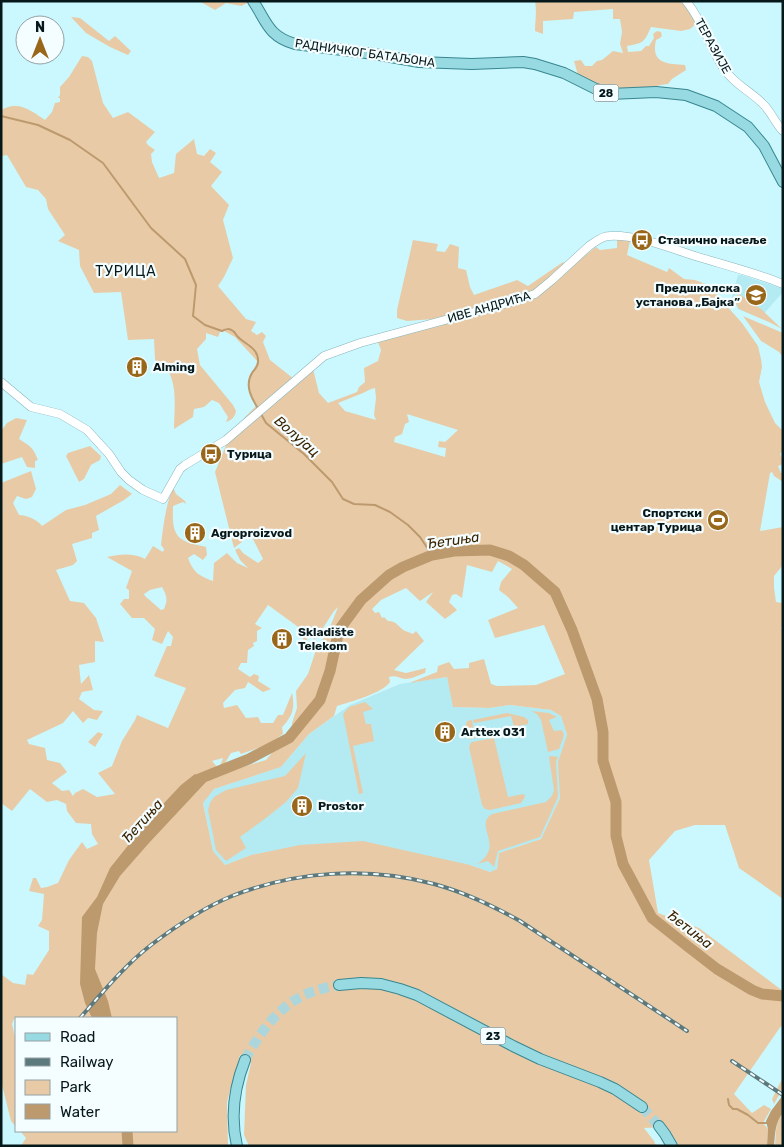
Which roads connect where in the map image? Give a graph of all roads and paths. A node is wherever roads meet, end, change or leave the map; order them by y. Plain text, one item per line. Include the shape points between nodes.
1 (253, 1) edge
2 (686, 1) edge
3 (783, 131) edge
4 (783, 182) edge
5 (783, 284) edge
6 (1, 382) edge
7 (340, 985) tunnel mouth
8 (245, 1060) tunnel mouth
9 (642, 1106) tunnel mouth
10 (659, 1126) tunnel mouth
11 (237, 1146) edge
12 (672, 1146) edge

1 - 4 main road, РАДНИЧКОГ БАТАЉОНА / 28 via 273,32 295,44 419,62 523,62 564,73 610,94 656,92 694,97 716,106 748,127 764,146
2 - 3 street, ТЕРАЗИЈЕ via 730,78 764,104
5 - 6 street, ИВЕ АНДРИЋА via 654,243 626,236 607,236 589,246 535,294 324,356 226,440 180,469 163,499 129,480 87,430 60,414 31,407
7 - 9 main road, 23 via 381,984 417,995 540,1059 615,1089
8 - 11 main road via 234,1100
10 - 12 main road

